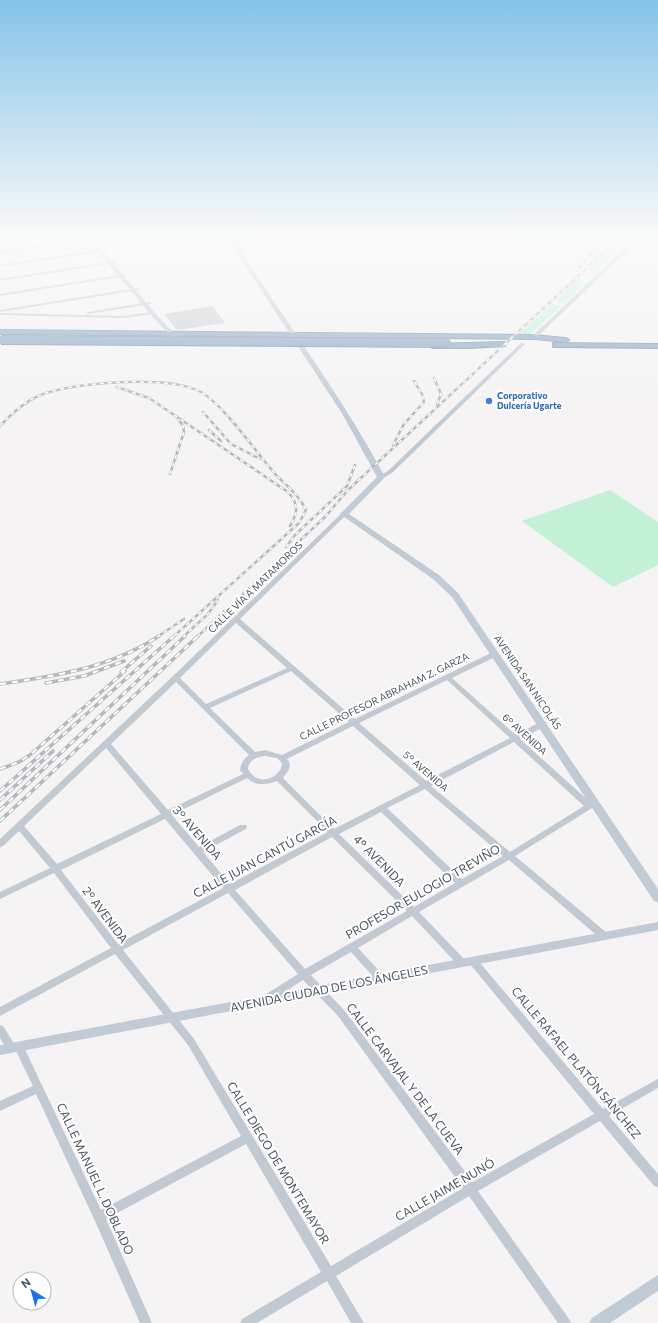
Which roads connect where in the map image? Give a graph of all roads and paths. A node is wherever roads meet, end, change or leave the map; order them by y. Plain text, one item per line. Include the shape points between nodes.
1 (65, 300) edge
2 (144, 300) edge
3 (270, 300) edge
4 (575, 300) edge
5 (147, 303) junction
6 (0, 310) edge
7 (152, 313) junction
8 (0, 314) edge
9 (74, 316) junction
10 (156, 334) junction
11 (173, 335) junction
12 (256, 335) junction
13 (318, 335) junction
14 (294, 336) junction
15 (344, 336) junction
16 (1, 338) edge
17 (534, 338) junction
18 (565, 340) junction
19 (658, 340) edge
20 (448, 342) junction
21 (502, 344) junction
22 (523, 344) junction
23 (146, 345) junction
24 (182, 345) junction
25 (247, 346) junction
26 (273, 346) junction
27 (301, 346) junction
28 (340, 346) junction
29 (658, 346) edge
30 (381, 477) junction
31 (344, 514) junction
32 (236, 619) junction
33 (495, 654) junction
34 (293, 668) junction
35 (447, 677) junction
36 (176, 678) junction
37 (205, 707) junction
38 (356, 723) junction
39 (543, 724) junction
40 (515, 738) junction
41 (107, 744) junction
42 (253, 756) junction
43 (282, 758) junction
44 (247, 775) junction
45 (278, 778) junction
46 (425, 785) junction
47 (592, 804) junction
48 (382, 808) junction
49 (165, 816) junction
50 (19, 826) junction
51 (243, 827) dead end
52 (334, 833) junction
53 (0, 844) edge
54 (197, 852) junction
55 (509, 856) junction
56 (56, 869) junction
57 (461, 883) junction
58 (230, 890) junction
59 (0, 896) edge
60 (658, 898) edge
61 (412, 912) junction
62 (658, 926) edge
63 (604, 936) junction
64 (352, 947) junction
65 (117, 950) junction
66 (468, 962) junction
67 (305, 974) junction
68 (380, 978) junction
69 (318, 990) junction
70 (263, 1001) junction
71 (0, 1012) edge
72 (172, 1019) junction
73 (0, 1029) edge
74 (10, 1048) edge
75 (658, 1083) edge
76 (38, 1088) junction
77 (0, 1106) edge
78 (603, 1114) junction
79 (248, 1138) junction
80 (658, 1182) edge
81 (471, 1189) junction
82 (99, 1217) junction
83 (329, 1274) junction
84 (658, 1282) edge
85 (146, 1323) edge
86 (246, 1323) edge
87 (358, 1323) edge
88 (565, 1323) edge
89 (597, 1323) edge

1 - 6 street
2 - 5 street
3 - 14 street
4 - 17 street
5 - 7 street
5 - 9 street
5 - 11 street
7 - 9 street via 123,317
7 - 11 street
8 - 9 street
10 - 11 highway
10 - 16 highway
10 - 23 highway via 156,339
11 - 12 highway
11 - 23 highway
11 - 24 street
12 - 14 highway
12 - 25 highway via 256,342
13 - 14 highway
13 - 15 highway
13 - 27 highway via 307,339
14 - 26 highway
14 - 27 street
15 - 17 highway
15 - 28 highway via 334,340
16 - 20 highway, bridge
16 - 23 highway
17 - 18 highway
18 - 19 highway
18 - 20 highway
20 - 21 highway
21 - 22 highway
21 - 28 highway
22 - 29 highway
22 - 30 street, CALLE VÍA A MATAMOROS via 390,472
23 - 24 highway
24 - 25 highway
25 - 26 highway
26 - 27 highway
27 - 28 highway
27 - 30 street via 369,452
30 - 31 street, CALLE VÍA A MATAMOROS
31 - 32 street, CALLE VÍA A MATAMOROS
31 - 33 street, AVENIDA SAN NICOLÁS via 447,586
32 - 34 street, 5° AVENIDA
32 - 36 street, CALLE VÍA A MATAMOROS
33 - 35 street, CALLE PROFESOR ABRAHAM Z. GARZA
33 - 39 street, AVENIDA SAN NICOLÁS
34 - 37 street
34 - 38 street, 5° AVENIDA
35 - 38 street, CALLE PROFESOR ABRAHAM Z. GARZA
35 - 40 street, 6° AVENIDA
36 - 37 street
36 - 41 street, CALLE VÍA A MATAMOROS
37 - 42 street
38 - 43 street, CALLE PROFESOR ABRAHAM Z. GARZA
38 - 46 street, 5° AVENIDA
39 - 40 street, CALLE JUAN CANTÚ GARCÍA
39 - 47 street, AVENIDA SAN NICOLÁS
40 - 46 street, CALLE JUAN CANTÚ GARCÍA
40 - 47 street, 6° AVENIDA
41 - 49 street, 3° AVENIDA
41 - 50 street, CALLE VÍA A MATAMOROS
42 - 43 street via 271,753
42 - 44 street via 244,765
43 - 45 street via 285,762 285,771
44 - 45 street via 251,779 264,782
44 - 49 street
45 - 52 street, 4° AVENIDA
46 - 48 street, CALLE JUAN CANTÚ GARCÍA
46 - 55 street, 5° AVENIDA
47 - 55 street, PROFESOR EULOGIO TREVIÑO
47 - 60 street, AVENIDA SAN NICOLÁS
48 - 52 street, CALLE JUAN CANTÚ GARCÍA
48 - 57 street
49 - 54 street, 3° AVENIDA
49 - 56 street
50 - 53 street, CALLE VÍA A MATAMOROS
50 - 56 street, 2° AVENIDA
51 - 54 street
52 - 58 street, CALLE JUAN CANTÚ GARCÍA
52 - 61 street, 4° AVENIDA
54 - 58 street, 3° AVENIDA
55 - 57 street, PROFESOR EULOGIO TREVIÑO
55 - 63 street, 5° AVENIDA
56 - 59 street
56 - 65 street, 2° AVENIDA
57 - 61 street, PROFESOR EULOGIO TREVIÑO
58 - 65 street, CALLE JUAN CANTÚ GARCÍA
58 - 67 street, 3° AVENIDA
61 - 64 street, PROFESOR EULOGIO TREVIÑO
61 - 66 street, 4° AVENIDA
62 - 63 street, AVENIDA CIUDAD DE LOS ÁNGELES
63 - 66 street, AVENIDA CIUDAD DE LOS ÁNGELES
64 - 67 street, PROFESOR EULOGIO TREVIÑO
64 - 68 street
65 - 71 street, CALLE JUAN CANTÚ GARCÍA
65 - 72 street, 2° AVENIDA
66 - 68 street, AVENIDA CIUDAD DE LOS ÁNGELES
66 - 78 street, CALLE RAFAEL PLATÓN SÁNCHEZ
67 - 69 street, 3° AVENIDA
67 - 70 street, PROFESOR EULOGIO TREVIÑO
68 - 69 street, AVENIDA CIUDAD DE LOS ÁNGELES
69 - 70 street, AVENIDA CIUDAD DE LOS ÁNGELES
69 - 81 street, CALLE CARVAJAL Y DE LA CUEVA via 335,1006 358,1035
70 - 72 street, AVENIDA CIUDAD DE LOS ÁNGELES
72 - 74 street, AVENIDA CIUDAD DE LOS ÁNGELES
72 - 79 street, CALLE DIEGO DE MONTEMAYOR via 191,1042
73 - 74 street, CALLE MANUEL L. DOBLADO
74 - 76 street, CALLE MANUEL L. DOBLADO
75 - 78 street, CALLE JAIME NUNÓ
76 - 77 street
76 - 82 street, CALLE MANUEL L. DOBLADO
78 - 80 street, CALLE RAFAEL PLATÓN SÁNCHEZ
78 - 81 street, CALLE JAIME NUNÓ
79 - 82 street
79 - 83 street, CALLE DIEGO DE MONTEMAYOR
81 - 83 street, CALLE JAIME NUNÓ
81 - 88 street, CALLE CARVAJAL Y DE LA CUEVA
82 - 85 street, CALLE MANUEL L. DOBLADO
83 - 86 street, CALLE JAIME NUNÓ
83 - 87 street, CALLE DIEGO DE MONTEMAYOR
84 - 89 street

